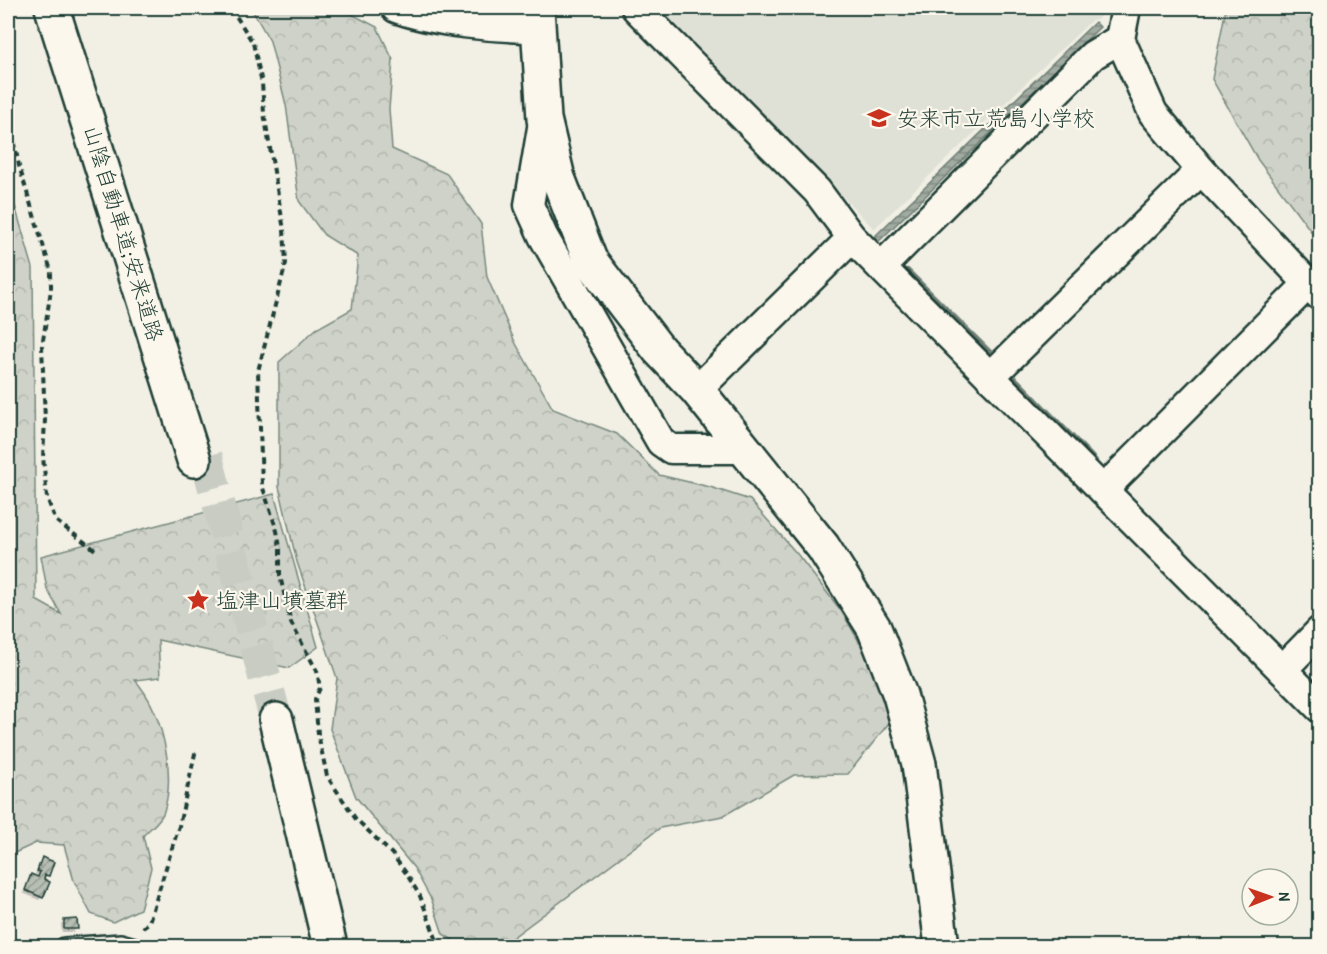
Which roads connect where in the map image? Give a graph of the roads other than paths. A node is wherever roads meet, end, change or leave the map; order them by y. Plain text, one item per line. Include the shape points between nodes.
1 (52, 8) edge
2 (68, 8) edge
3 (396, 8) edge
4 (636, 8) edge
5 (1126, 8) edge
6 (537, 18) edge
7 (1120, 39) junction
8 (544, 119) junction
9 (1201, 170) junction
10 (852, 238) junction
11 (881, 267) junction
12 (1314, 290) edge
13 (990, 377) junction
14 (697, 390) junction
15 (745, 449) junction
16 (1103, 490) junction
17 (1320, 631) edge
18 (1282, 669) junction
19 (1320, 708) edge
20 (132, 945) edge
21 (64, 946) edge
22 (316, 946) edge
23 (330, 946) edge
24 (942, 946) edge

1 - 2 main road, 山陰自動車道;安来道路 via 200,458
3 - 6 street via 514,28
4 - 10 street via 817,191
5 - 7 street
6 - 8 main road
7 - 9 street via 1153,113
7 - 11 street via 1093,55
8 - 14 main road via 558,178 590,260 659,350
8 - 15 street via 529,205 661,442 671,449
9 - 12 street
9 - 13 street
10 - 11 street
10 - 14 street
11 - 13 street
12 - 16 street
13 - 16 street
14 - 15 main road
15 - 24 main road via 823,547 874,628 900,695 919,764
16 - 18 street
17 - 18 street
18 - 19 street
20 - 21 lane
22 - 23 main road via 269,722

